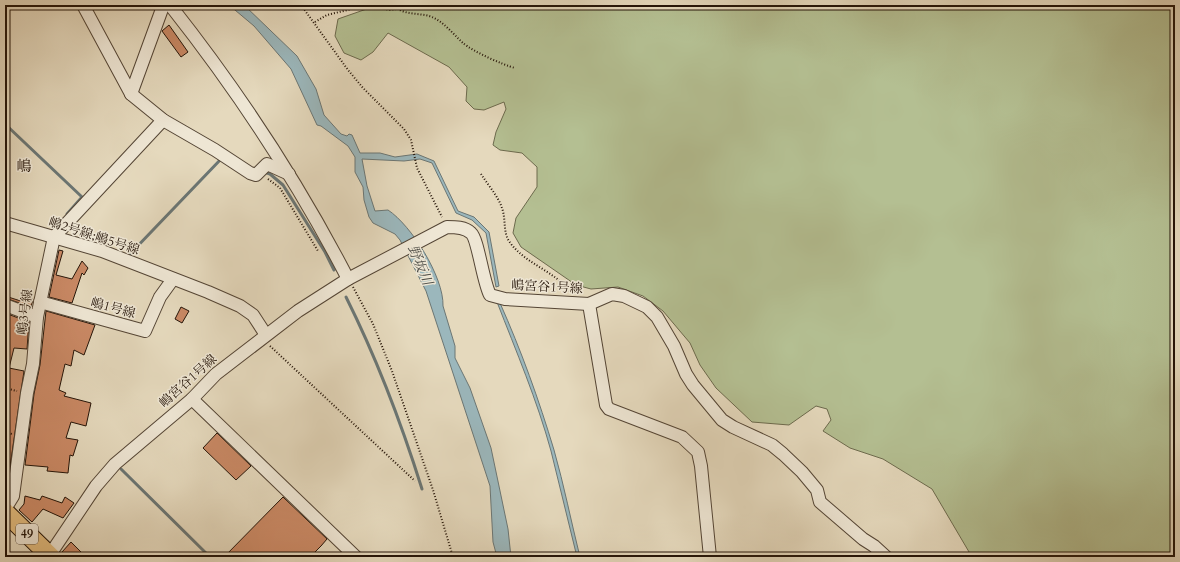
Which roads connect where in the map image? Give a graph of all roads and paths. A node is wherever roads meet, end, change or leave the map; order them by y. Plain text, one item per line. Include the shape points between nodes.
1 (83, 5) edge
2 (166, 5) edge
3 (170, 5) edge
4 (301, 5) edge
5 (427, 5) edge
6 (400, 10) junction
7 (314, 22) junction
8 (515, 68) dead end
9 (131, 94) junction
10 (163, 120) junction
11 (289, 174) junction
12 (481, 174) dead end
13 (256, 175) junction
14 (5, 223) edge
15 (447, 227) junction
16 (54, 237) junction
17 (318, 251) dead end
18 (173, 279) junction
19 (348, 279) junction
20 (40, 302) junction
21 (575, 303) junction
22 (589, 304) junction
23 (5, 306) edge
24 (37, 317) junction
25 (264, 337) junction
26 (192, 399) junction
27 (416, 481) dead end
28 (5, 509) edge
29 (5, 512) edge
30 (50, 556) edge
31 (356, 557) edge
32 (453, 557) edge
33 (710, 557) edge
34 (886, 557) edge

1 - 9 street
2 - 9 street via 162,9
3 - 11 street via 207,52 270,142
4 - 7 path
5 - 6 path
6 - 7 path via 368,5 327,15
6 - 8 path via 408,14 432,17 464,44 506,66
7 - 15 path via 363,88 404,129 411,140 416,168
9 - 10 street
10 - 13 street
10 - 16 street
11 - 13 street via 267,164
11 - 19 street
12 - 21 path via 503,210 509,241 517,251 571,291
13 - 17 path via 267,178 280,188
14 - 16 street, 嶋2号線;嶋5号線
15 - 19 street, 嶋宮谷1号線
15 - 21 street, 嶋宮谷1号線 via 461,228 472,233 490,295 505,299
16 - 18 street, 嶋2号線;嶋5号線 via 129,261
16 - 20 street, 嶋3号線
18 - 20 street, 嶋1号線 via 160,297 145,331
18 - 25 street, 嶋2号線;嶋5号線 via 240,306 253,315
19 - 25 street, 嶋宮谷1号線 via 298,311
19 - 32 path via 373,324 392,371
20 - 24 street, 嶋3号線
21 - 22 street, 嶋宮谷1号線
22 - 33 street via 606,405 609,409 682,437 698,452
22 - 34 street, 嶋宮谷1号線 via 612,294 624,296 647,307 657,317 674,346 692,385 722,420 772,445 783,454 816,490 820,502
23 - 24 street
24 - 28 street, 嶋3号線 via 34,364 27,393 13,496
25 - 26 street, 嶋宮谷1号線 via 216,374
25 - 27 path
26 - 30 street, 嶋宮谷1号線 via 115,464 87,499
26 - 31 street
29 - 30 main road, 49

